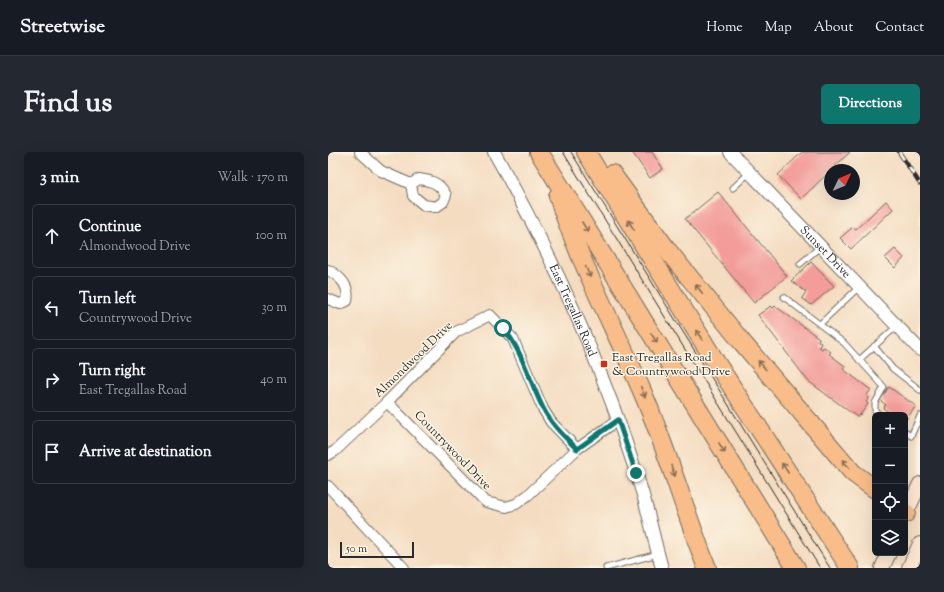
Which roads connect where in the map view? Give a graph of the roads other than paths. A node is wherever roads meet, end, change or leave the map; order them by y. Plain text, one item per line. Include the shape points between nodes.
1 (360, 152) edge
2 (494, 152) edge
3 (539, 152) edge
4 (586, 152) edge
5 (595, 152) edge
6 (730, 152) edge
7 (550, 170) junction
8 (750, 172) junction
9 (410, 184) dead end
10 (733, 188) dead end
11 (820, 246) junction
12 (800, 264) dead end
13 (328, 270) edge
14 (859, 287) junction
15 (784, 297) dead end
16 (328, 299) edge
17 (820, 324) junction
18 (897, 326) junction
19 (874, 346) junction
20 (920, 350) edge
21 (859, 360) junction
22 (920, 390) edge
23 (387, 402) junction
24 (876, 412) edge
25 (920, 416) edge
26 (618, 420) junction
27 (908, 434) edge
28 (577, 449) junction
29 (328, 455) edge
30 (920, 484) edge
31 (328, 486) edge
32 (872, 488) edge
33 (806, 501) junction
34 (908, 508) edge
35 (920, 544) edge
36 (658, 554) junction
37 (888, 556) edge
38 (404, 568) edge
39 (606, 568) edge
40 (662, 568) edge
41 (707, 568) edge
42 (796, 568) edge
43 (850, 568) edge
44 (857, 568) edge
45 (882, 568) edge
46 (909, 568) edge

1 - 9 street via 381,171
2 - 26 street, East Tregallas Road via 559,279
3 - 7 highway
33 -> 4 highway via 717,364
32 -> 5 highway via 853,473 741,341 668,251
6 - 8 street, Sunset Drive
7 -> 41 highway via 569,230 660,434
7 -> 42 highway
8 - 10 lane
8 - 11 street, Sunset Drive
11 - 12 lane
11 - 14 street, Sunset Drive
13 - 16 street via 338,276 348,293 347,301 340,304
14 - 17 lane
14 - 18 street, Sunset Drive
15 - 17 lane
17 - 21 lane via 844,343
18 - 19 lane
18 - 20 street, Sunset Drive
19 - 21 lane
19 - 22 lane via 893,369
21 - 24 lane via 884,387 875,403
23 - 28 street, Countrywood Drive via 486,502 495,506 506,507 516,504
23 - 28 street, Almondwood Drive via 456,332 490,315 513,339 551,422
23 - 29 street, Almondwood Drive
25 - 27 lane via 911,436
26 - 28 street, Countrywood Drive
26 - 36 street, East Tregallas Road via 643,495
30 - 34 main road
31 - 38 street
33 - 43 highway
33 - 44 highway
35 - 46 main road
36 - 39 lane
36 - 40 street, East Tregallas Road
37 - 45 main road

